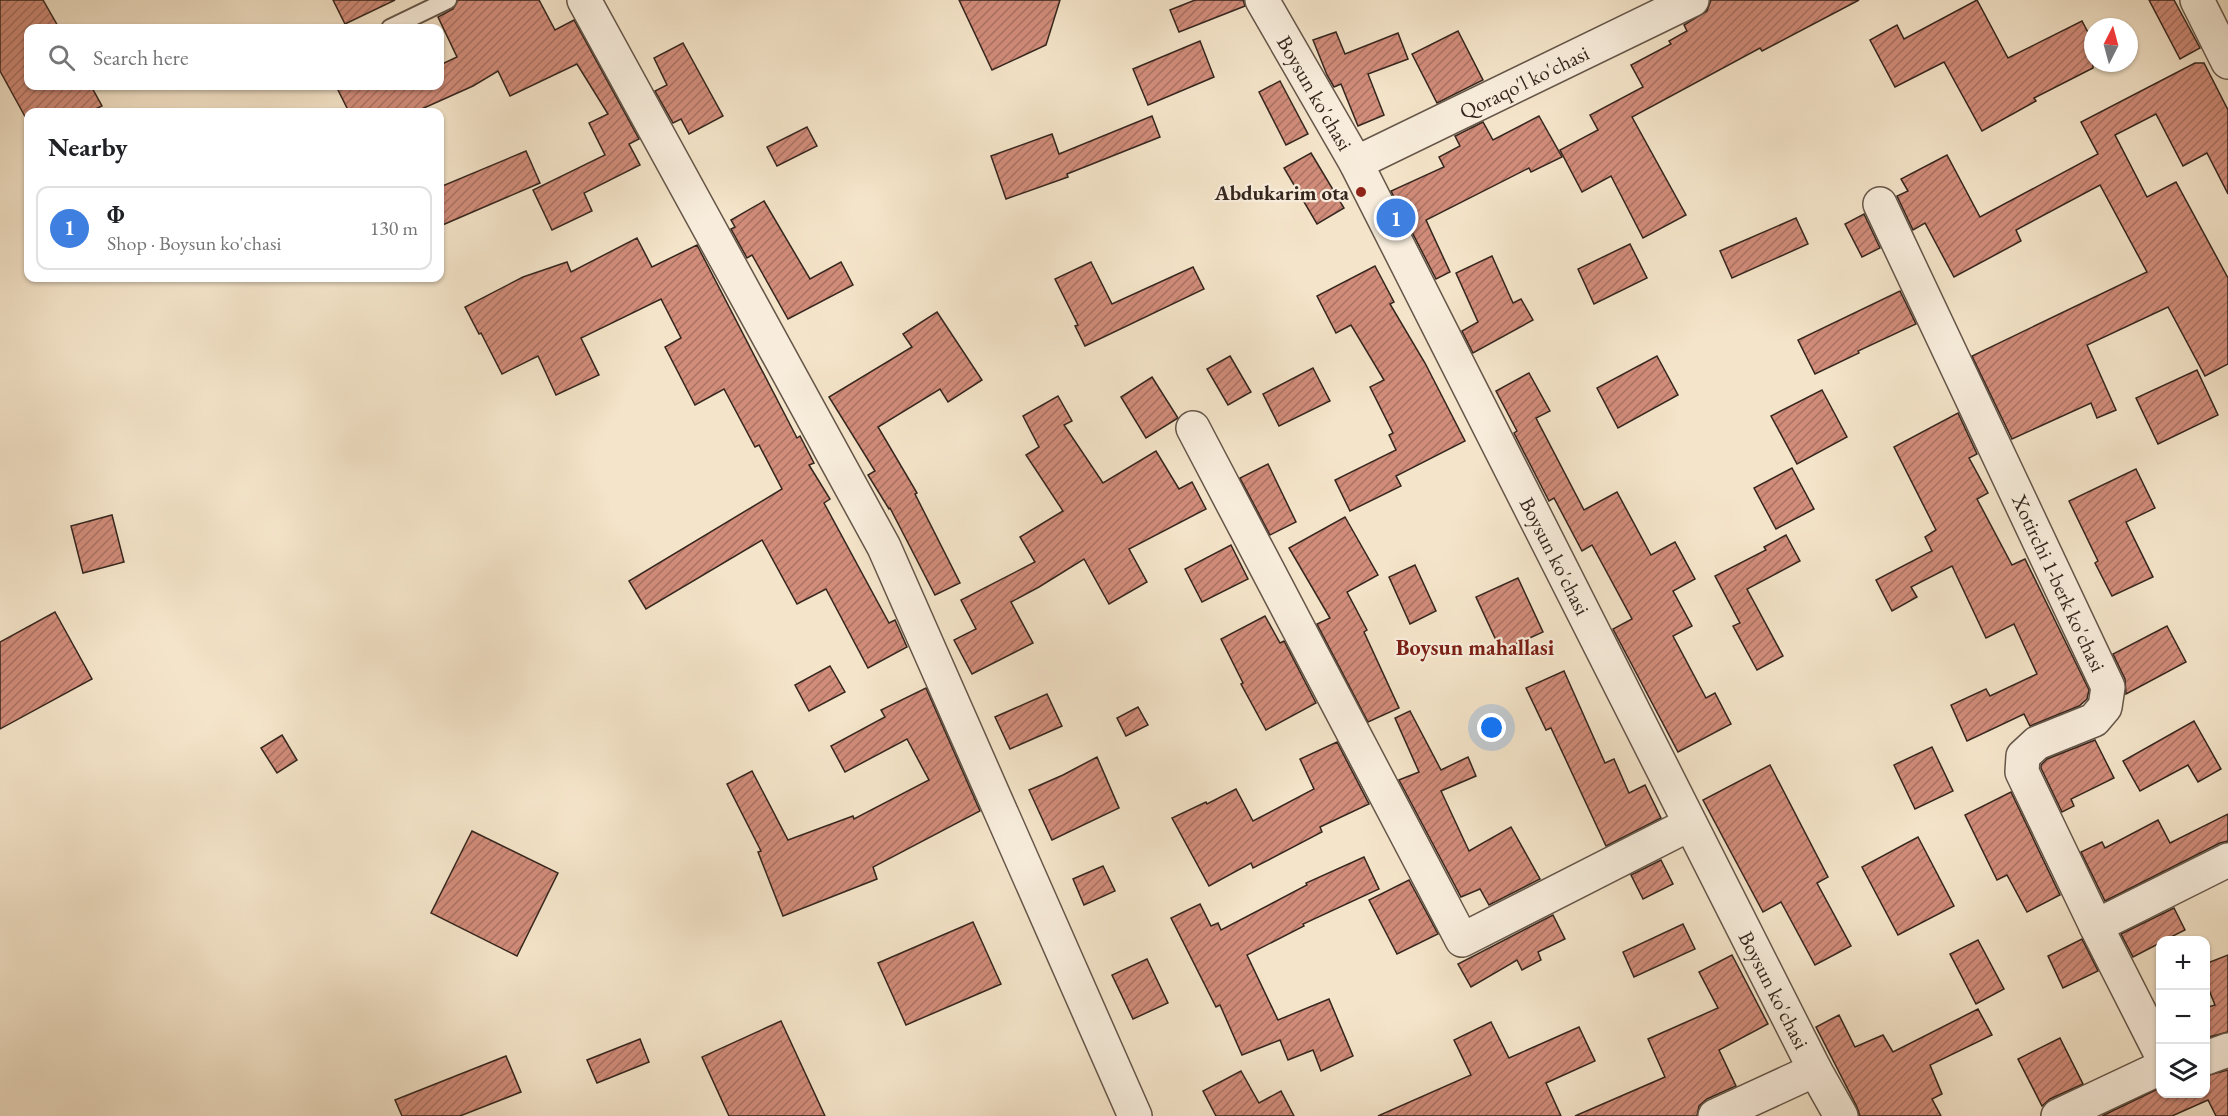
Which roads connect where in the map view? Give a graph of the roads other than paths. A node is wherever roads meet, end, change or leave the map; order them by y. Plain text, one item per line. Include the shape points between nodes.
1 (448, 0) edge
2 (584, 0) edge
3 (1262, 0) edge
4 (1692, 0) edge
5 (2197, 0) edge
6 (398, 24) edge
7 (2228, 62) edge
8 (1356, 163) junction
9 (1880, 204) dead end
10 (1193, 428) dead end
11 (1690, 824) junction
12 (2228, 860) edge
13 (2096, 926) junction
14 (2156, 1044) edge
15 (2228, 1050) edge
16 (2210, 1056) edge
17 (1815, 1070) junction
18 (2156, 1070) edge
19 (1135, 1116) edge
20 (1715, 1116) edge
21 (1841, 1116) edge
22 (2058, 1116) edge

1 - 6 lane
2 - 19 street via 884,547
3 - 8 street, Boysun ko'chasi
4 - 8 street, Qoraqo'l ko'chasi
5 - 7 street
8 - 11 street, Boysun ko'chasi
9 - 13 street, Xotirchi 1-berk ko'chasi via 2109,687 2105,707 2094,720 2037,743 2023,756 2022,772
10 - 11 street via 1462,940
11 - 17 street, Boysun ko'chasi
12 - 13 street
13 - 14 street, Xotirchi 1-berk ko'chasi
15 - 16 street
17 - 20 street
17 - 21 street, Boysun ko'chasi
18 - 22 street

